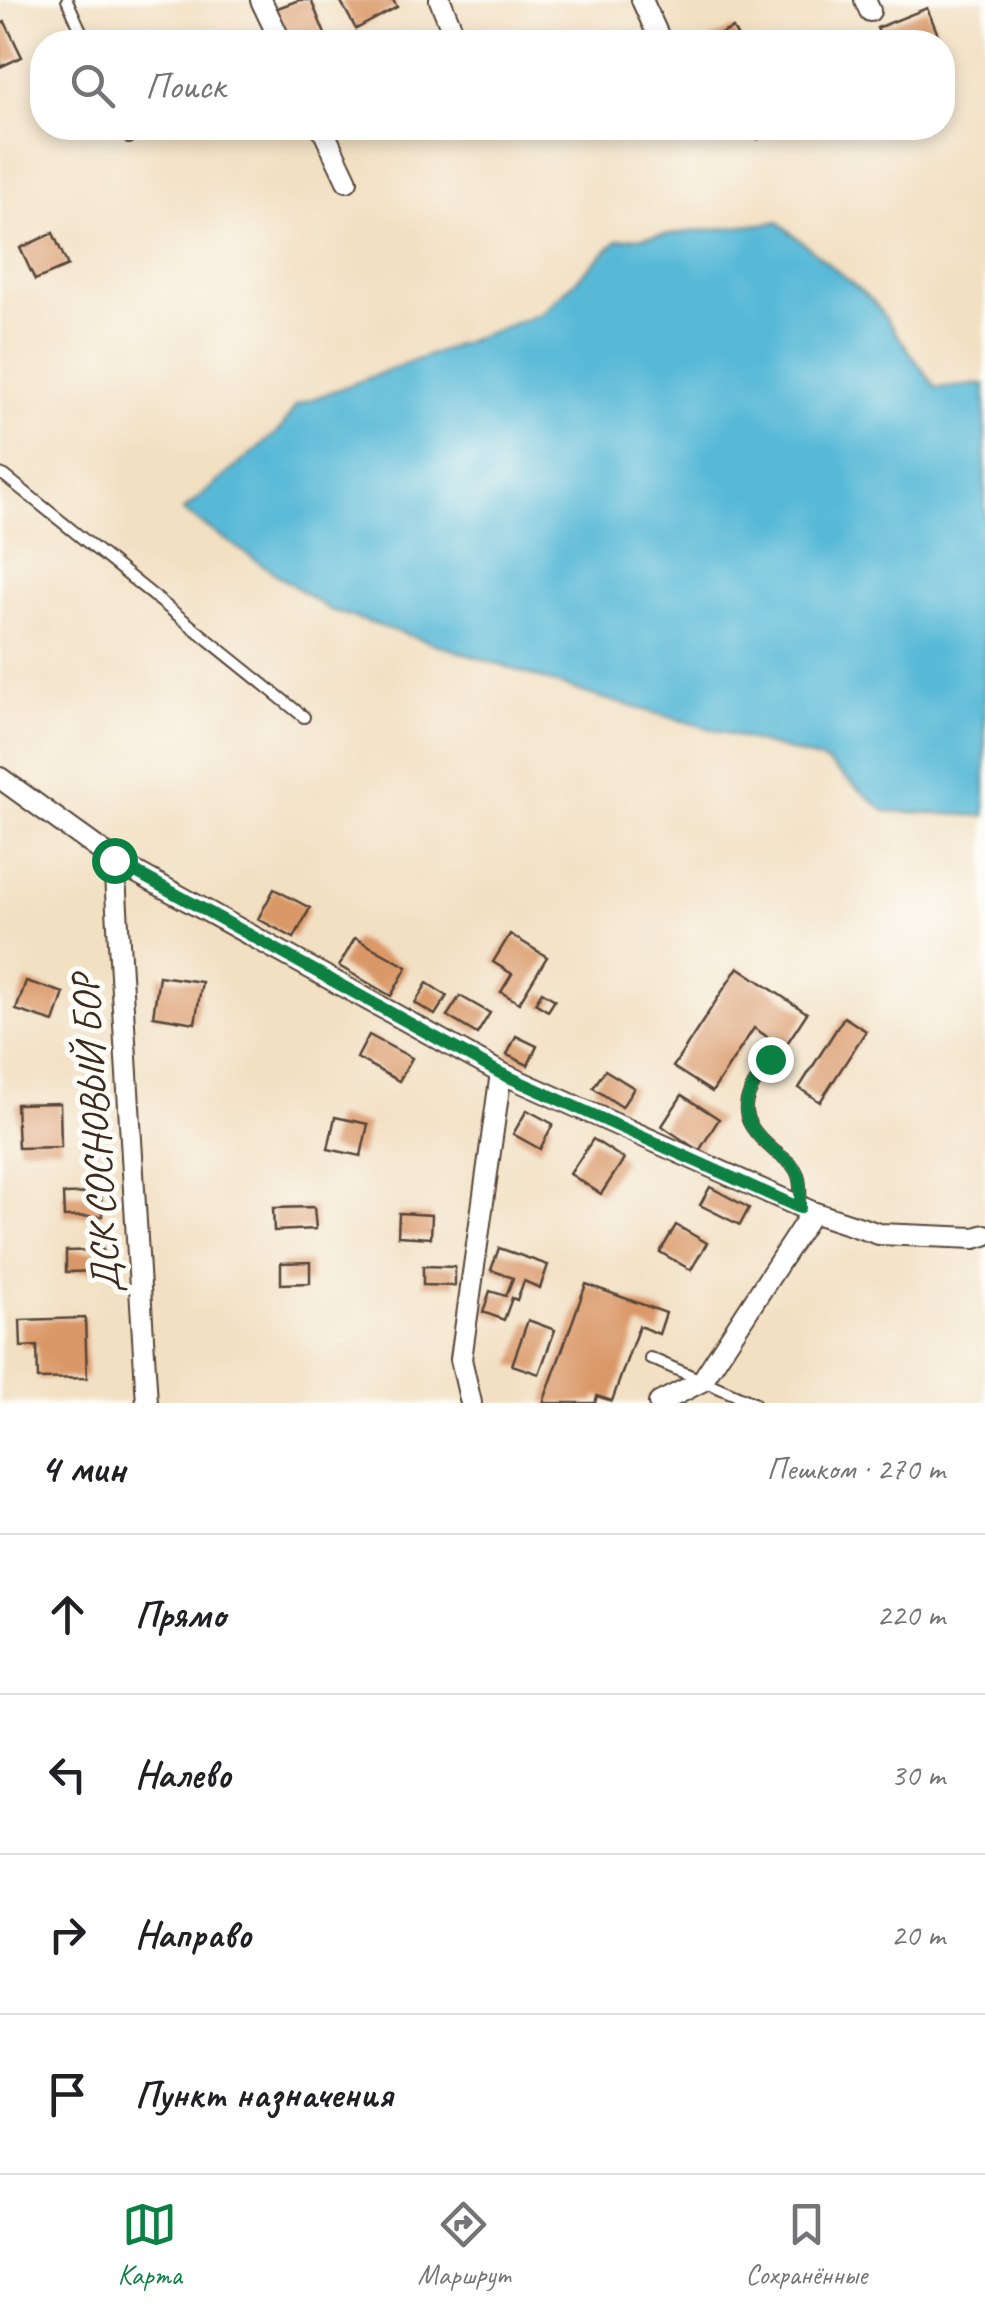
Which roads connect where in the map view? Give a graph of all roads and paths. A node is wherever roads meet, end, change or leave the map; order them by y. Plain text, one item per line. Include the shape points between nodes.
1 (67, 0) edge
2 (260, 0) edge
3 (440, 0) edge
4 (642, 0) edge
5 (81, 30) edge
6 (275, 30) edge
7 (452, 30) edge
8 (656, 30) edge
9 (328, 140) edge
10 (347, 181) dead end
11 (0, 474) edge
12 (304, 717) dead end
13 (0, 778) edge
14 (114, 860) junction
15 (770, 1059) dead end
16 (500, 1073) junction
17 (806, 1210) junction
18 (985, 1235) edge
19 (650, 1358) dead end
20 (702, 1381) junction
21 (148, 1403) edge
22 (471, 1403) edge
23 (659, 1403) edge
24 (754, 1403) edge

1 - 5 lane
2 - 6 street
3 - 7 street
4 - 8 street
9 - 10 street
11 - 12 lane
13 - 14 street
14 - 16 street
14 - 21 street, ДСК СОСНОВЫЙ БОР
15 - 17 lane via 744,1112 751,1128 794,1166
16 - 17 street
16 - 22 street via 461,1360
17 - 18 street via 880,1234
17 - 20 street
19 - 20 lane
20 - 23 street
20 - 24 lane

